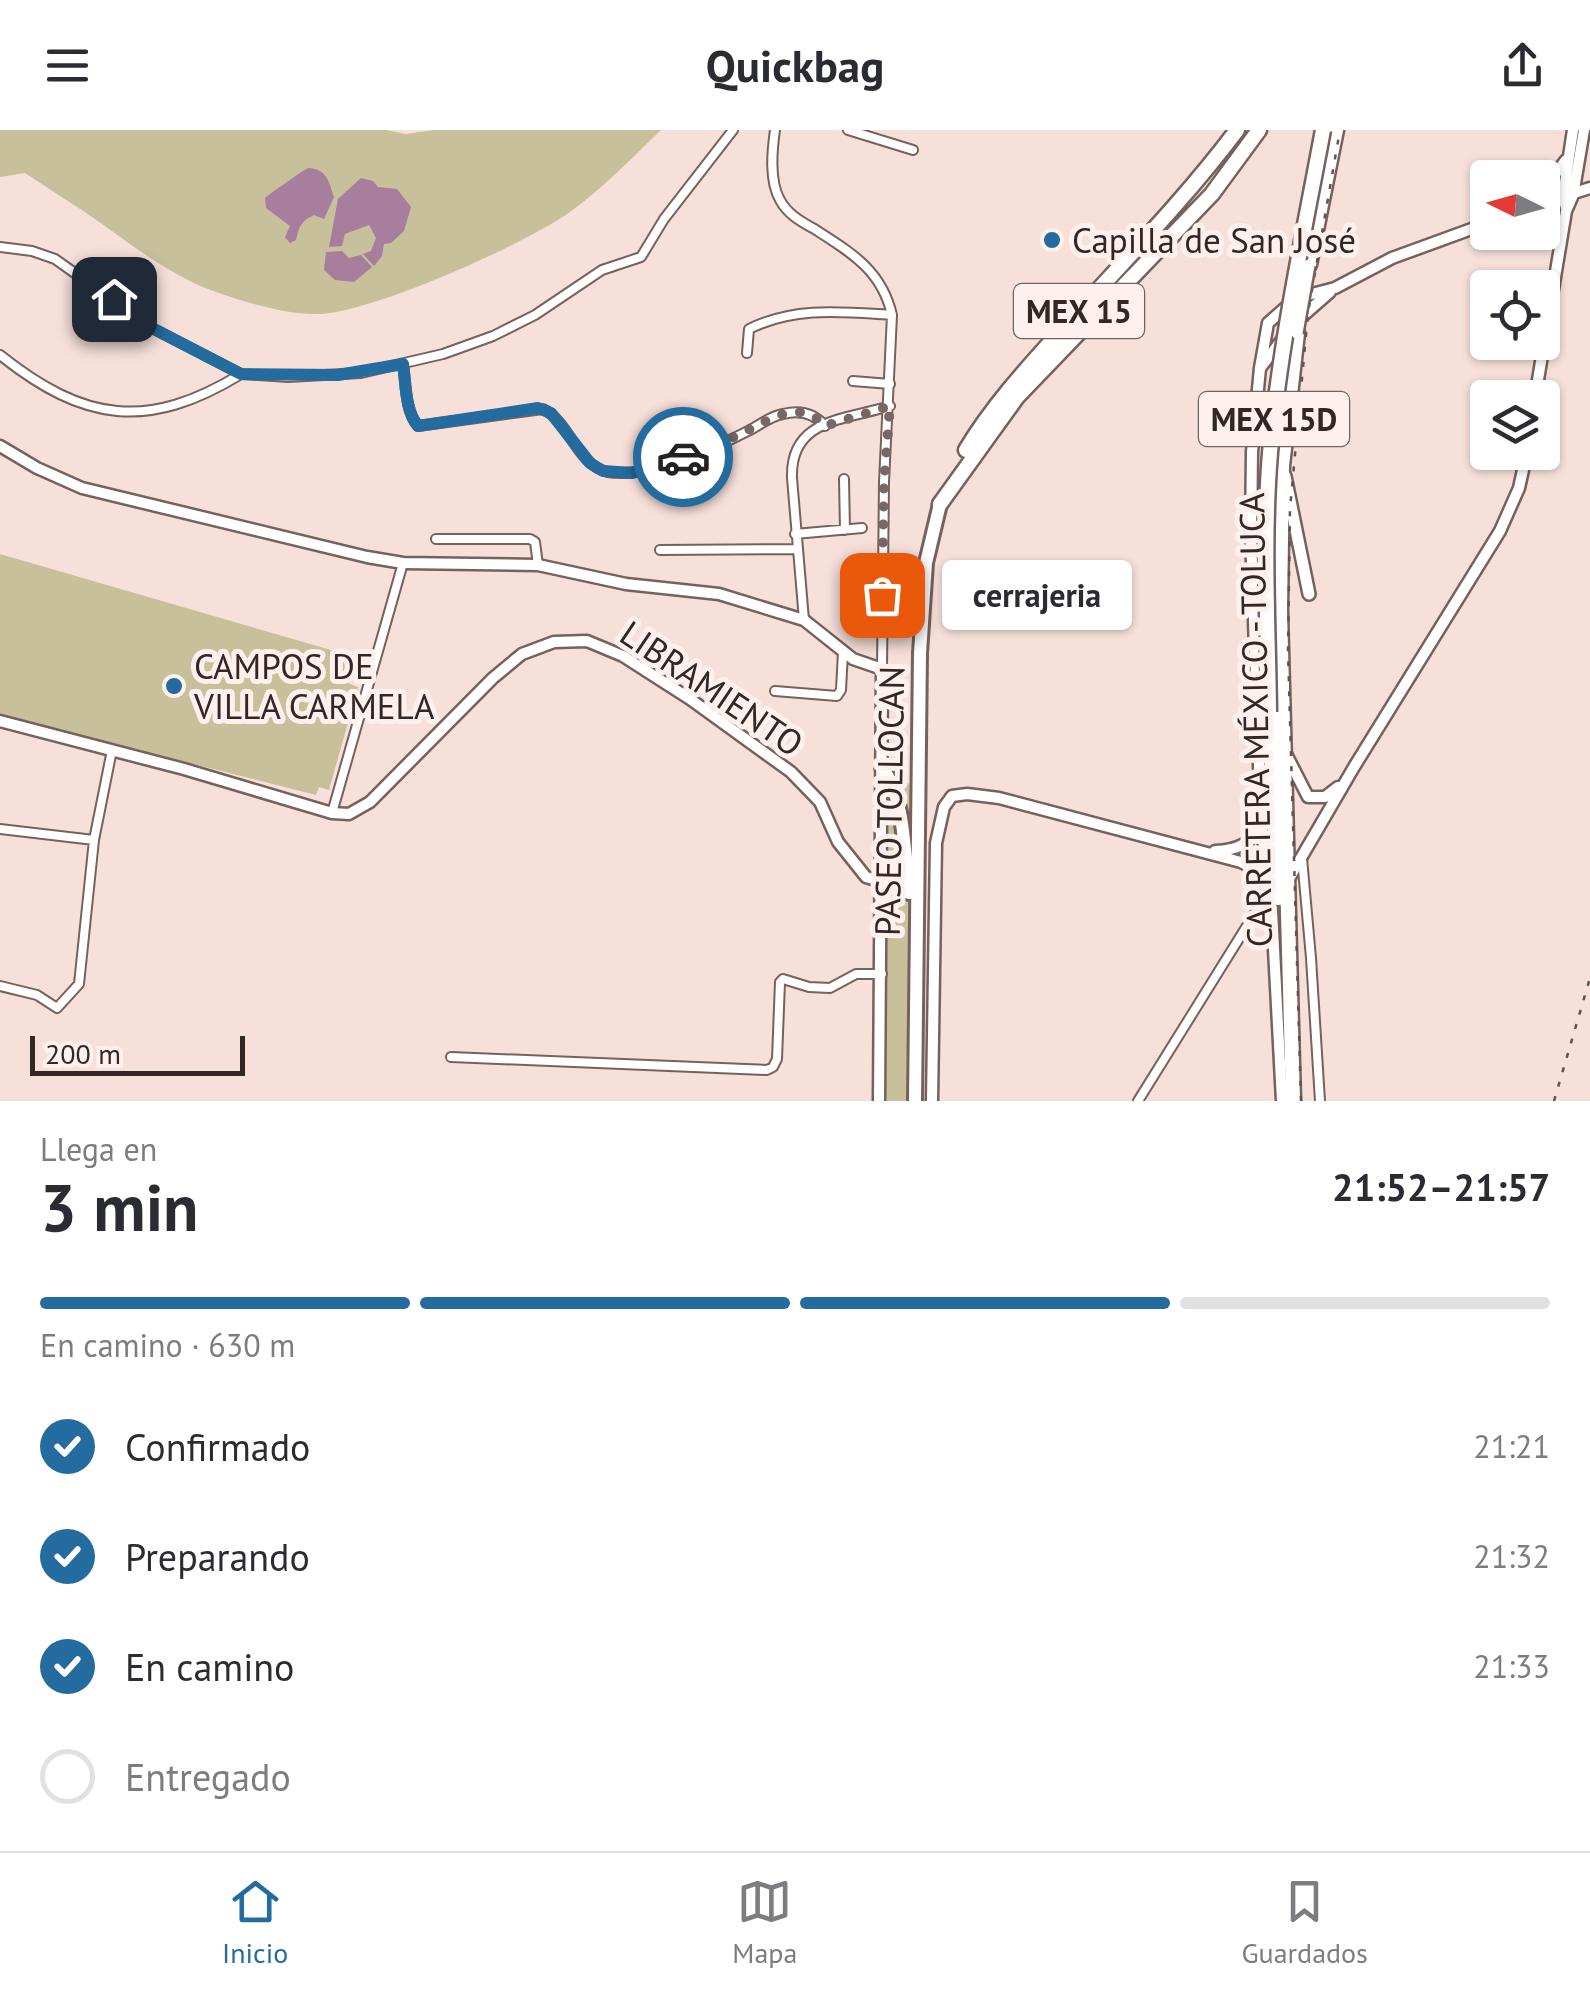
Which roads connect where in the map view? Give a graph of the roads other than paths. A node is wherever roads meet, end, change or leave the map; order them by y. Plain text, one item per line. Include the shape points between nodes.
1 (733, 130) edge
2 (775, 130) edge
3 (848, 130) edge
4 (1237, 130) edge
5 (1259, 130) edge
6 (1324, 130) edge
7 (1336, 130) edge
8 (1574, 130) edge
9 (1584, 130) edge
10 (913, 150) dead end
11 (1575, 152) junction
12 (1590, 160) edge
13 (1560, 170) edge
14 (1590, 188) edge
15 (1568, 196) junction
16 (1560, 198) edge
17 (1470, 230) edge
18 (0, 247) edge
19 (1309, 265) joint
20 (1334, 288) junction
21 (892, 315) junction
22 (1297, 334) joint
23 (746, 353) dead end
24 (0, 354) edge
25 (403, 364) junction
26 (1260, 368) junction
27 (241, 374) junction
28 (1538, 380) edge
29 (853, 381) dead end
30 (890, 384) junction
31 (890, 406) junction
32 (825, 426) junction
33 (0, 446) edge
34 (1282, 466) junction
35 (1522, 470) edge
36 (844, 479) dead end
37 (940, 504) junction
38 (862, 528) dead end
39 (844, 530) junction
40 (795, 534) junction
41 (436, 539) dead end
42 (797, 548) junction
43 (660, 550) dead end
44 (403, 562) junction
45 (538, 566) junction
46 (1309, 594) dead end
47 (804, 620) junction
48 (843, 652) junction
49 (882, 669) junction
50 (775, 690) dead end
51 (0, 721) edge
52 (1283, 746) junction
53 (112, 750) junction
54 (882, 767) junction
55 (1346, 780) junction
56 (332, 812) junction
57 (1261, 822) junction
58 (0, 829) edge
59 (94, 840) junction
60 (1202, 850) junction
61 (1302, 858) junction
62 (879, 881) junction
63 (1286, 883) junction
64 (1268, 892) junction
65 (917, 950) junction
66 (882, 974) junction
67 (0, 986) edge
68 (1289, 1013) junction
69 (451, 1057) dead end
70 (879, 1101) edge
71 (915, 1101) edge
72 (932, 1101) edge
73 (1138, 1101) edge
74 (1282, 1101) edge
75 (1293, 1101) edge
76 (1320, 1101) edge

1 - 25 street via 641,257 602,270 492,336
2 - 21 street via 781,202 874,273
3 - 10 street
4 - 37 highway, MEX 15 via 997,403
5 - 37 highway via 1188,220 1026,386
6 - 68 highway, MEX 15D, bridge via 1276,394 1266,521 1272,792
7 - 19 highway, CARRETERA MÉXICO - TOLUCA
8 - 11 main road
9 - 11 main road
11 - 12 main road
11 - 13 main road
11 - 15 main road
14 - 15 main road
15 - 16 main road
15 - 28 main road
17 - 20 main road
18 - 27 street via 55,259 152,328
19 - 22 main road, CARRETERA MÉXICO - TOLUCA, bridge
20 - 26 main road via 1304,312
20 - 26 main road via 1292,302 1268,323
21 - 23 street via 822,310 760,324 749,329
21 - 30 street
22 - 34 highway, CARRETERA MÉXICO - TOLUCA
24 - 27 street via 73,401 102,411 174,406
25 - 27 street via 338,375
25 - 32 street via 418,426 538,408 556,418 590,463 611,473 669,462 782,414 809,414
26 - 57 main road via 1251,534
29 - 30 street
30 - 31 street
31 - 32 street
31 - 49 street
32 - 40 street via 803,436 791,460
33 - 44 main road via 52,476 98,492
34 - 46 main road
34 - 52 highway, CARRETERA MÉXICO - TOLUCA
35 - 55 main road via 1500,531
36 - 39 street
37 - 65 highway, PASEO TOLLOCAN / MEX 15 via 923,584
38 - 39 street
39 - 40 street
40 - 42 street
41 - 45 street via 530,539
42 - 43 street
42 - 47 street
44 - 45 main road
44 - 56 street
45 - 47 main road via 718,594
47 - 48 main road
48 - 49 main road
48 - 50 street via 837,696
49 - 54 main road
51 - 53 main road
52 - 55 main road via 1308,797 1326,797
52 - 63 highway, CARRETERA MÉXICO - TOLUCA
53 - 56 main road
53 - 59 street
54 - 62 main road
54 - 65 highway via 897,800
55 - 61 main road
56 - 62 main road, LIBRAMIENTO via 349,814 370,802 522,654 554,642 586,641 623,656 791,772 820,802 838,842 866,877
57 - 60 main road via 1244,846
57 - 64 main road
58 - 59 street
59 - 67 street via 79,984 56,1008 38,995
60 - 64 main road via 1254,868
60 - 72 main road via 999,798 958,794 948,800 936,843
61 - 63 main road
61 - 76 street
62 - 66 main road
63 - 68 highway, CARRETERA MÉXICO - TOLUCA
64 - 73 street
64 - 74 main road
65 - 71 highway, PASEO TOLLOCAN / MEX 15
66 - 69 street via 856,974 830,988 783,979 777,1059 767,1070
66 - 70 main road
68 - 75 highway

